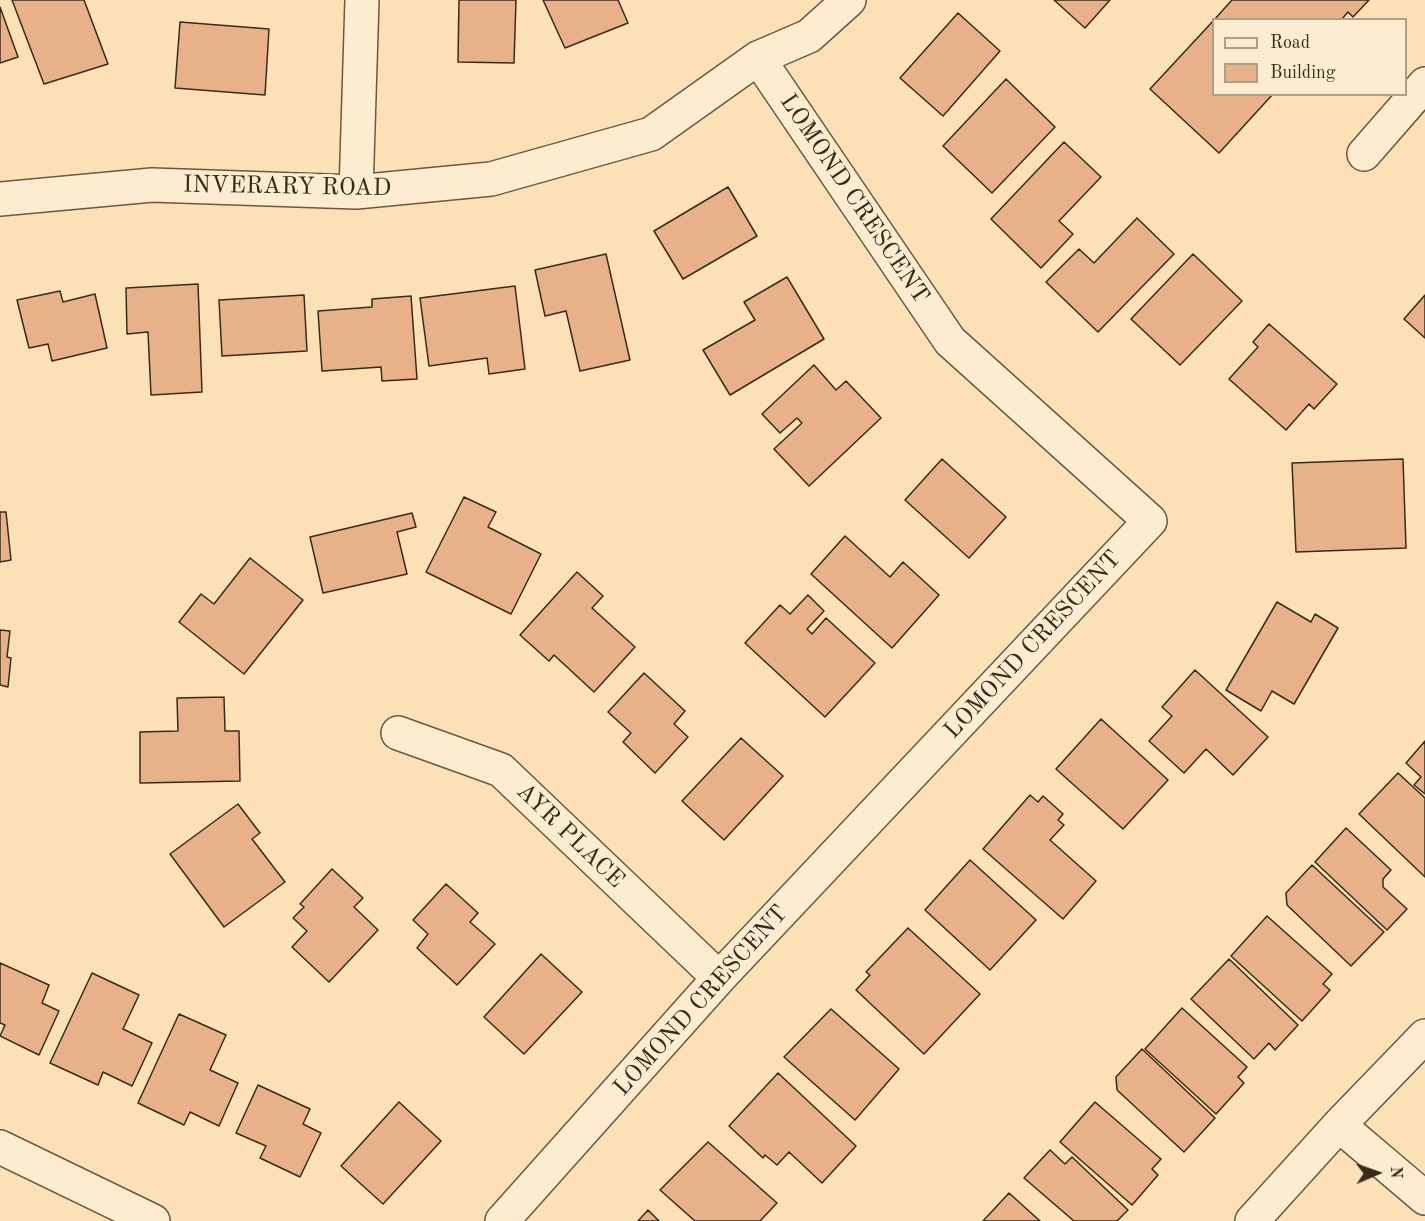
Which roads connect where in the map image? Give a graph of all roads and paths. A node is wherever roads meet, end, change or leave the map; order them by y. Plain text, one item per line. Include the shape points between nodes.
1 (362, 0) edge
2 (849, 0) edge
3 (758, 58) junction
4 (1425, 84) edge
5 (1364, 154) dead end
6 (356, 192) junction
7 (0, 200) edge
8 (398, 733) dead end
9 (719, 978) junction
10 (1425, 1036) edge
11 (1339, 1125) junction
12 (0, 1147) edge
13 (1425, 1198) edge
14 (153, 1221) edge
15 (502, 1221) edge
16 (1252, 1221) edge

1 - 6 street
2 - 3 street, INVERARY ROAD via 809,36
3 - 6 street, INVERARY ROAD via 651,134 491,179
3 - 9 street, LOMOND CRESCENT via 950,341 1150,521
4 - 5 street
6 - 7 street, INVERARY ROAD via 152,185
8 - 9 street, AYR PLACE via 501,771
9 - 15 street, LOMOND CRESCENT
10 - 11 street
11 - 13 street
11 - 16 street
12 - 14 street

